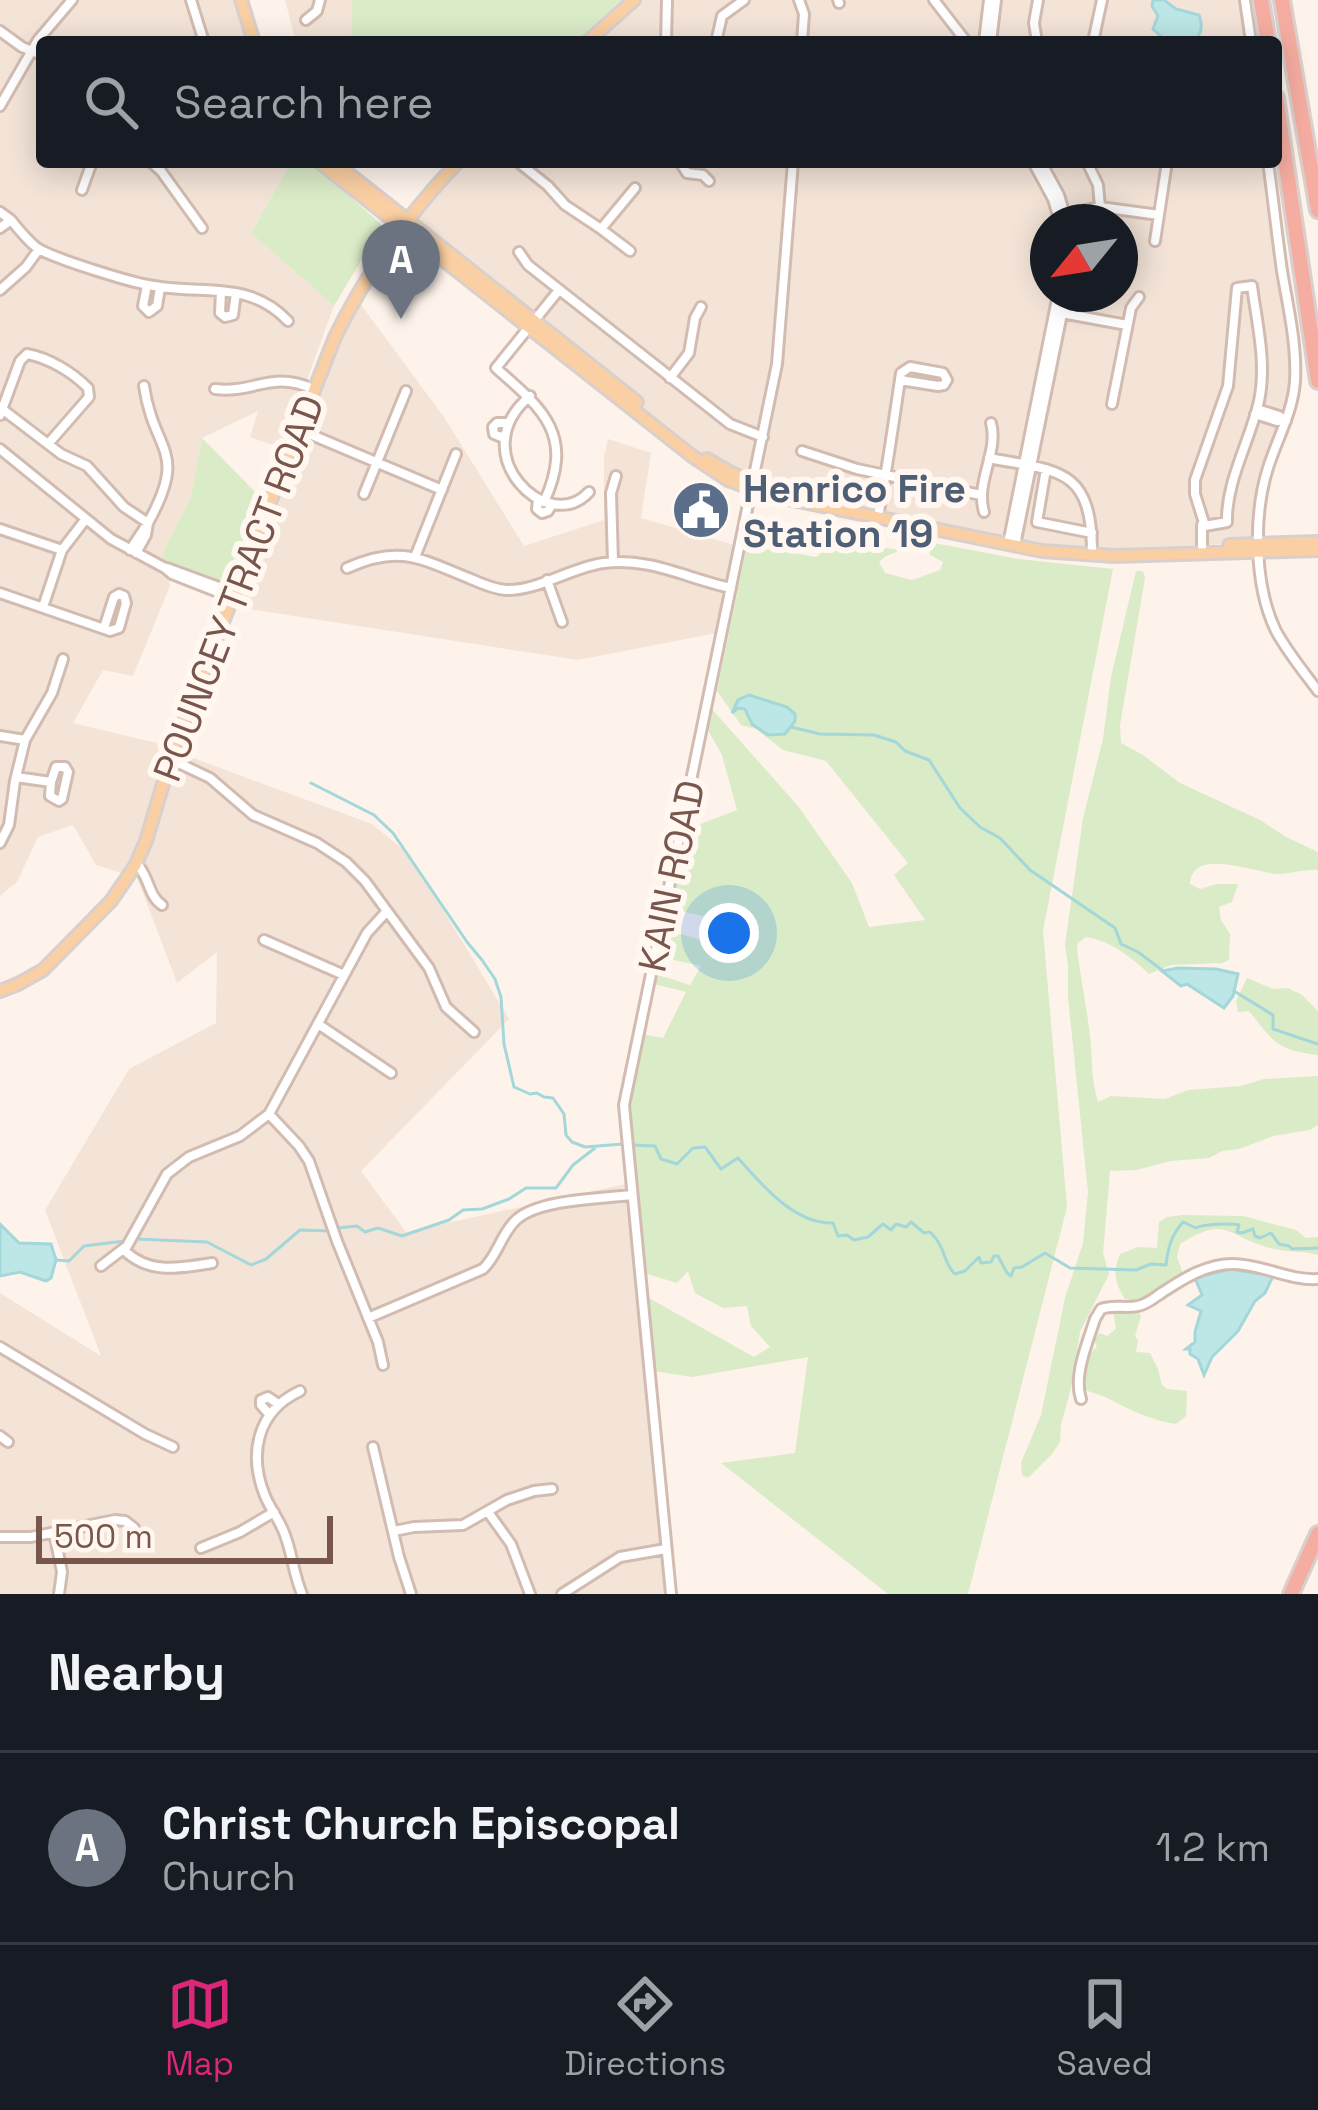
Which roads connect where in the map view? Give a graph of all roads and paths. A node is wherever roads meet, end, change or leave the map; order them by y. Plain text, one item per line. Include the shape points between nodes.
1 (191, 0) edge
2 (237, 0) edge
3 (320, 0) edge
4 (634, 0) edge
5 (667, 0) edge
6 (744, 0) edge
7 (799, 0) edge
8 (934, 0) edge
9 (993, 0) edge
10 (1038, 0) edge
11 (1102, 0) edge
12 (1244, 0) edge
13 (1262, 0) edge
14 (1282, 0) edge
15 (68, 2) edge
16 (306, 20) dead end
17 (0, 31) edge
18 (42, 36) edge
19 (202, 36) edge
20 (248, 36) edge
21 (594, 36) edge
22 (666, 36) edge
23 (717, 36) edge
24 (802, 36) edge
25 (962, 36) edge
26 (989, 36) edge
27 (1036, 36) edge
28 (1094, 36) edge
29 (1250, 36) edge
30 (1267, 36) edge
31 (36, 45) edge
32 (32, 50) junction
33 (36, 52) edge
34 (0, 106) edge
35 (1282, 138) edge
36 (90, 168) edge
37 (156, 168) edge
38 (327, 168) edge
39 (341, 168) edge
40 (453, 168) edge
41 (526, 168) edge
42 (684, 168) edge
43 (794, 168) edge
44 (1040, 168) edge
45 (1090, 168) edge
46 (1166, 168) edge
47 (1269, 168) edge
48 (709, 181) dead end
49 (635, 188) dead end
50 (82, 190) dead end
51 (1056, 204) edge
52 (1100, 204) edge
53 (1318, 210) edge
54 (0, 212) edge
55 (1138, 212) edge
56 (1159, 215) junction
57 (11, 220) junction
58 (404, 224) junction
59 (202, 227) dead end
60 (0, 228) edge
61 (602, 229) junction
62 (1155, 241) dead end
63 (39, 249) junction
64 (629, 251) dead end
65 (519, 252) dead end
66 (147, 285) junction
67 (160, 287) junction
68 (0, 290) edge
69 (559, 290) junction
70 (220, 292) junction
71 (236, 293) junction
72 (1139, 297) dead end
73 (701, 307) dead end
74 (1059, 312) joint
75 (287, 321) dead end
76 (531, 325) junction
77 (1127, 325) junction
78 (670, 378) junction
79 (900, 380) junction
80 (1318, 381) edge
81 (144, 386) dead end
82 (215, 389) dead end
83 (314, 389) junction
84 (406, 391) dead end
85 (530, 396) junction
86 (1112, 404) dead end
87 (1, 412) edge
88 (1261, 413) junction
89 (1283, 420) junction
90 (991, 423) dead end
91 (300, 430) junction
92 (763, 437) junction
93 (48, 444) junction
94 (0, 449) edge
95 (802, 451) dead end
96 (456, 454) dead end
97 (989, 458) junction
98 (376, 464) junction
99 (1028, 466) junction
100 (1046, 469) junction
101 (886, 475) junction
102 (616, 476) dead end
103 (752, 486) junction
104 (442, 490) junction
105 (590, 492) dead end
106 (364, 494) dead end
107 (981, 495) junction
108 (545, 502) junction
109 (879, 511) junction
110 (984, 512) dead end
111 (85, 520) junction
112 (148, 523) junction
113 (0, 529) edge
114 (1092, 532) junction
115 (1204, 535) junction
116 (1012, 541) junction
117 (1318, 546) edge
118 (1259, 548) junction
119 (1092, 549) junction
120 (62, 550) junction
121 (133, 552) junction
122 (415, 557) junction
123 (613, 562) junction
124 (347, 568) dead end
125 (547, 580) junction
126 (731, 588) junction
127 (0, 593) edge
128 (234, 596) junction
129 (43, 607) junction
130 (562, 622) dead end
131 (104, 628) junction
132 (63, 658) dead end
133 (1318, 691) edge
134 (0, 736) edge
135 (25, 740) junction
136 (170, 759) junction
137 (16, 777) junction
138 (51, 782) dead end
139 (0, 843) edge
140 (136, 863) junction
141 (162, 905) dead end
142 (387, 910) junction
143 (264, 940) dead end
144 (344, 975) junction
145 (0, 991) edge
146 (318, 1024) junction
147 (474, 1031) dead end
148 (391, 1072) dead end
149 (269, 1114) junction
150 (632, 1195) junction
151 (124, 1250) junction
152 (212, 1263) dead end
153 (101, 1266) dead end
154 (1318, 1279) edge
155 (368, 1318) junction
156 (0, 1347) edge
157 (383, 1366) dead end
158 (300, 1391) dead end
159 (1081, 1399) dead end
160 (173, 1447) dead end
161 (373, 1447) dead end
162 (552, 1489) dead end
163 (274, 1512) junction
164 (488, 1512) junction
165 (134, 1528) dead end
166 (394, 1531) junction
167 (54, 1532) junction
168 (1318, 1534) edge
169 (0, 1537) edge
170 (201, 1548) dead end
171 (666, 1549) junction
172 (59, 1594) edge
173 (302, 1594) edge
174 (411, 1594) edge
175 (530, 1594) edge
176 (562, 1594) edge
177 (670, 1594) edge
178 (1291, 1594) edge

1 - 19 street
2 - 20 main road
3 - 16 street
4 - 21 main road
5 - 22 street
6 - 23 street via 722,16
7 - 24 street
8 - 25 street
9 - 26 street
10 - 27 street
11 - 28 street
12 - 29 street
13 - 30 highway
14 - 53 highway
15 - 18 street
17 - 32 street
31 - 32 street
32 - 33 street
32 - 34 street
35 - 80 highway
36 - 50 street
37 - 59 street
38 - 58 main road
39 - 58 main road
40 - 58 main road, POUNCEY TRACT ROAD
41 - 61 street
42 - 48 street
43 - 92 street, KAIN ROAD via 781,336
44 - 51 street
45 - 52 street
46 - 56 street
47 - 89 street via 1295,377
49 - 61 street
54 - 57 street
55 - 56 street
56 - 62 street
57 - 60 street
57 - 63 street
58 - 76 main road
58 - 83 main road, POUNCEY TRACT ROAD via 349,309
61 - 64 street
63 - 66 street
63 - 68 street
65 - 69 street
66 - 67 street
66 - 67 street via 149,312
67 - 70 street
69 - 76 street
69 - 78 street
70 - 71 street
70 - 71 street via 225,317
71 - 75 street via 272,305
72 - 77 street
73 - 78 street via 689,353
74 - 77 street
74 - 99 street
76 - 85 street via 496,368
76 - 103 main road via 704,465
77 - 86 street
78 - 92 street via 730,424
79 - 79 street via 910,367 947,380 941,386
79 - 101 street
81 - 112 street via 169,462
82 - 83 street via 283,380
83 - 91 main road, POUNCEY TRACT ROAD
84 - 98 street
85 - 108 street via 556,452
85 - 108 street via 507,422 506,459
87 - 93 street
87 - 93 street via 27,354 78,378 89,397
88 - 89 street
88 - 115 street via 1228,499 1227,523
88 - 115 street via 1252,286 1237,288 1228,386 1195,479
89 - 118 street via 1262,492
90 - 97 street
91 - 98 street
91 - 128 main road, POUNCEY TRACT ROAD
92 - 103 street, KAIN ROAD
93 - 112 street via 87,466
94 - 111 street
95 - 101 street
96 - 104 street
97 - 99 street
97 - 107 street
98 - 104 street
98 - 106 street
99 - 100 street
99 - 116 street
100 - 114 street via 1080,490
100 - 114 street via 1037,522
101 - 107 street
101 - 109 street
102 - 123 street
103 - 109 main road
103 - 116 main road
103 - 126 street, KAIN ROAD
104 - 122 street
105 - 108 street via 575,503
107 - 110 street
109 - 116 main road
111 - 120 street
111 - 121 street
112 - 121 street
113 - 120 street
114 - 119 street
115 - 118 main road
115 - 119 main road
116 - 118 main road via 1100,556
116 - 119 main road
117 - 118 main road
118 - 133 street via 1272,620
120 - 129 street
121 - 128 street
122 - 124 street via 388,554
122 - 125 street via 496,589
123 - 125 street
123 - 126 street via 656,565
125 - 130 street
126 - 150 street, KAIN ROAD via 625,1100
127 - 129 street
128 - 136 main road, POUNCEY TRACT ROAD
129 - 131 street
131 - 131 street via 118,628 124,596 114,598
132 - 135 street
134 - 135 street
135 - 137 street
136 - 140 main road, POUNCEY TRACT ROAD
136 - 142 street via 205,774 253,815 338,855
137 - 138 street
137 - 139 street
140 - 141 street
140 - 145 main road, POUNCEY TRACT ROAD via 111,901 43,970
142 - 144 street
142 - 147 street via 444,1004
143 - 144 street
144 - 146 street
146 - 148 street
146 - 149 street
149 - 151 street via 167,1174
149 - 155 street via 309,1161
150 - 155 street via 532,1210 510,1227 483,1269
150 - 171 street, KAIN ROAD
151 - 152 street via 161,1268
151 - 153 street
154 - 159 street via 1222,1264 1143,1305 1100,1309 1078,1382
155 - 157 street
156 - 160 street
158 - 163 street via 278,1404 260,1430 256,1455
161 - 166 street
162 - 164 street
163 - 170 street
163 - 173 street
164 - 166 street via 463,1525
164 - 175 street
165 - 167 street via 109,1520
166 - 174 street
167 - 169 street
167 - 172 street
168 - 178 highway
171 - 176 street via 620,1557
171 - 177 street, KAIN ROAD

